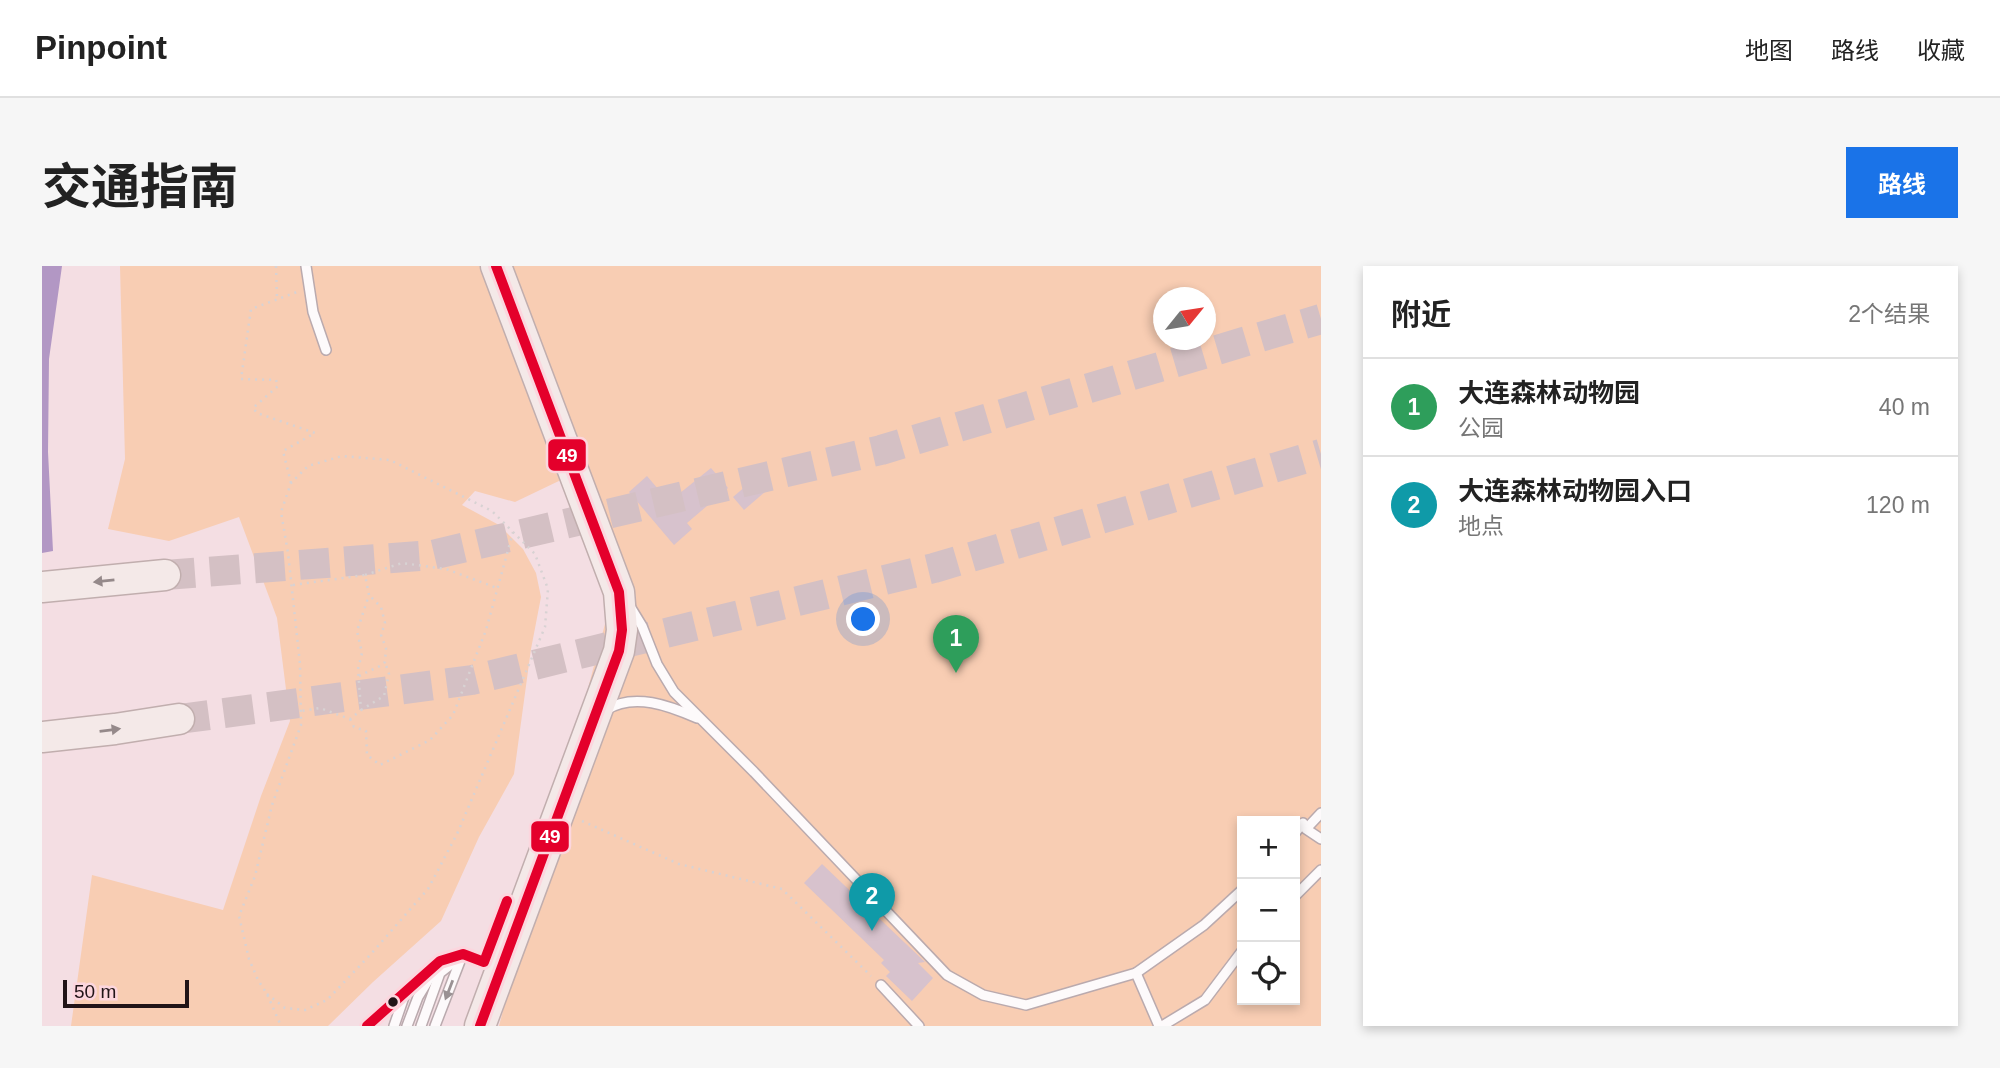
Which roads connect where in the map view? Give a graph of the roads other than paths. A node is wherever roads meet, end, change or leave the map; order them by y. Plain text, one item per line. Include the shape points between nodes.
1 (306, 266) edge
2 (496, 266) edge
3 (326, 350) dead end
4 (165, 575) tunnel mouth
5 (42, 587) edge
6 (619, 592) junction
7 (594, 718) junction
8 (179, 719) tunnel mouth
9 (701, 720) junction
10 (42, 737) edge
11 (1321, 813) edge
12 (1303, 823) dead end
13 (1300, 827) edge
14 (1321, 839) edge
15 (1321, 870) edge
16 (1300, 891) edge
17 (1237, 895) edge
18 (1237, 958) edge
19 (440, 961) junction
20 (483, 962) junction
21 (1136, 973) junction
22 (881, 985) road end
23 (407, 990) junction
24 (377, 1021) edge
25 (368, 1026) edge
26 (394, 1026) edge
27 (407, 1026) edge
28 (421, 1026) edge
29 (435, 1026) edge
30 (461, 1026) edge
31 (481, 1026) edge
32 (919, 1026) edge
33 (1161, 1026) edge

1 - 3 lane via 313,312
2 - 6 highway
4 -> 5 highway
6 - 7 highway via 619,651
6 - 9 lane via 642,626 674,692
6 - 20 highway
7 - 9 lane via 611,707 650,702
7 - 20 highway via 560,811
10 -> 8 highway
9 - 21 lane via 947,975 983,995 1027,1005
11 - 14 lane via 1306,829
12 - 13 lane
15 - 16 lane
17 - 21 lane via 1204,925
18 - 33 lane via 1205,1000
19 - 20 lane
19 - 23 lane
19 - 27 lane
20 - 28 lane via 440,973
20 -> 29 lane
20 - 30 highway
20 - 31 highway
21 - 33 lane
22 - 32 lane
23 - 24 lane
23 - 26 lane
24 - 25 lane

